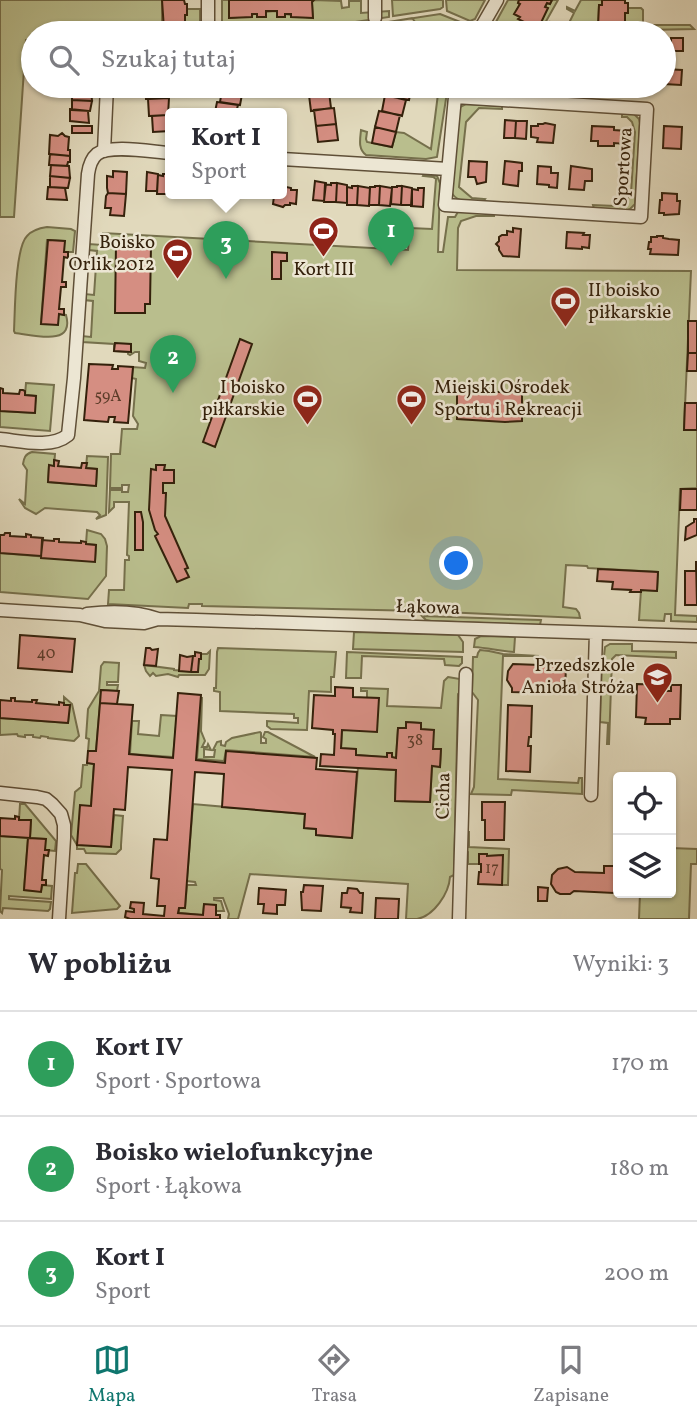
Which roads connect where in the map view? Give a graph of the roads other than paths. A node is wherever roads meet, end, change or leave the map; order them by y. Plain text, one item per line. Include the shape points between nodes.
1 (208, 0) edge
2 (375, 0) edge
3 (497, 0) edge
4 (375, 18) dead end
5 (208, 21) edge
6 (485, 21) edge
7 (106, 98) edge
8 (455, 98) edge
9 (520, 98) edge
10 (104, 150) junction
11 (165, 153) edge
12 (287, 159) edge
13 (448, 169) junction
14 (0, 439) edge
15 (0, 610) edge
16 (596, 633) junction
17 (697, 636) edge
18 (466, 674) dead end
19 (0, 793) edge
20 (591, 795) dead end
21 (59, 919) edge
22 (459, 919) edge

1 - 5 street
2 - 4 street
3 - 6 street
7 - 10 street
8 - 13 street, Sportowa
9 - 13 street, Sportowa via 647,110 640,217 444,205
10 - 11 street
10 - 14 street via 89,165 68,435 51,443
12 - 13 street
15 - 16 street, Łąkowa
16 - 17 street, Łąkowa
16 - 20 street
18 - 22 street, Cicha
19 - 21 street via 46,799 61,814

